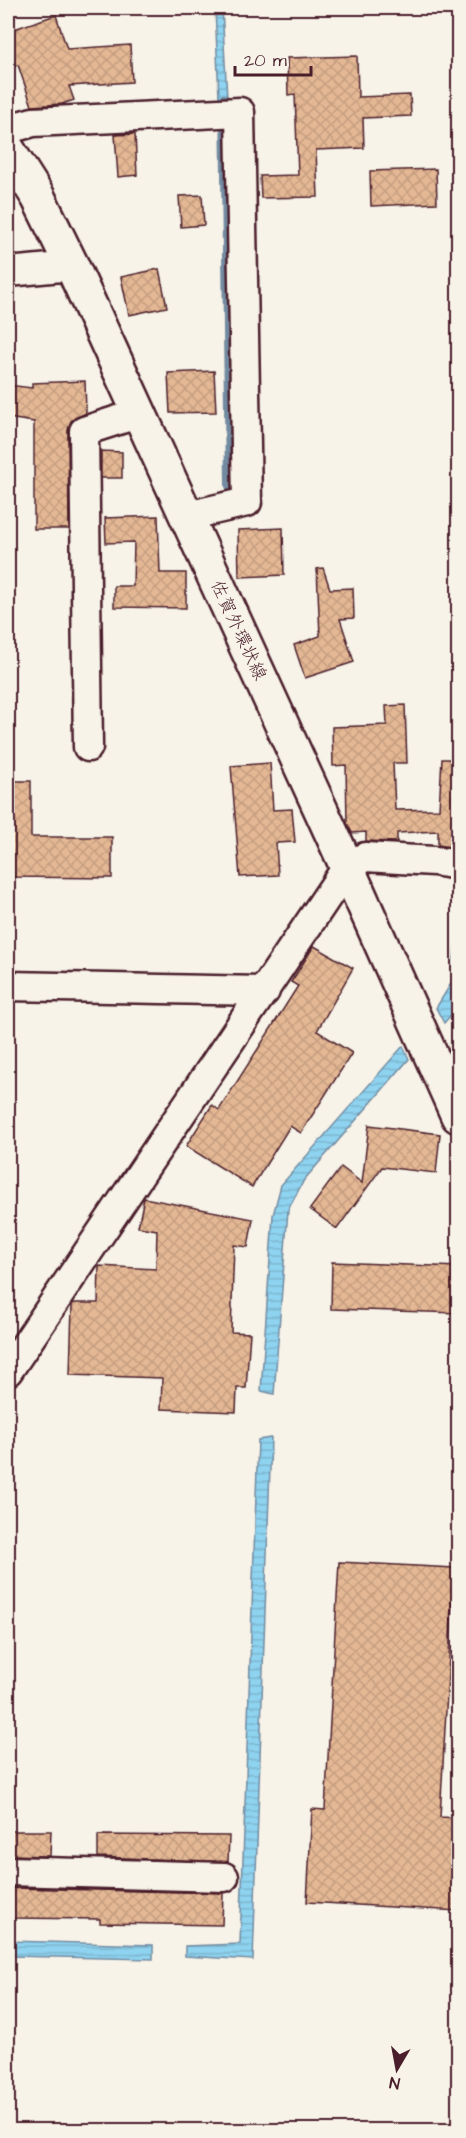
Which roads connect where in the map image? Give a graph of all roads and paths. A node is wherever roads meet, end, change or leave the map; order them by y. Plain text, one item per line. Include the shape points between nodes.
1 (8, 129) edge
2 (8, 150) edge
3 (72, 266) junction
4 (8, 272) edge
5 (140, 413) junction
6 (187, 516) junction
7 (88, 747) dead end
8 (459, 865) edge
9 (347, 867) junction
10 (8, 986) edge
11 (265, 991) junction
12 (459, 1116) edge
13 (8, 1371) edge
14 (8, 1871) edge
15 (224, 1877) dead end

1 - 6 street via 33,122 227,112 247,502
2 - 3 main road, 佐賀外環状線 via 38,198
3 - 4 street
3 - 5 main road, 佐賀外環状線
5 - 6 main road, 佐賀外環状線
5 - 7 street via 84,431
6 - 9 main road, 佐賀外環状線
8 - 9 street via 365,857
9 - 11 street
9 - 12 main road, 佐賀外環状線
10 - 11 street
11 - 13 street
14 - 15 street

